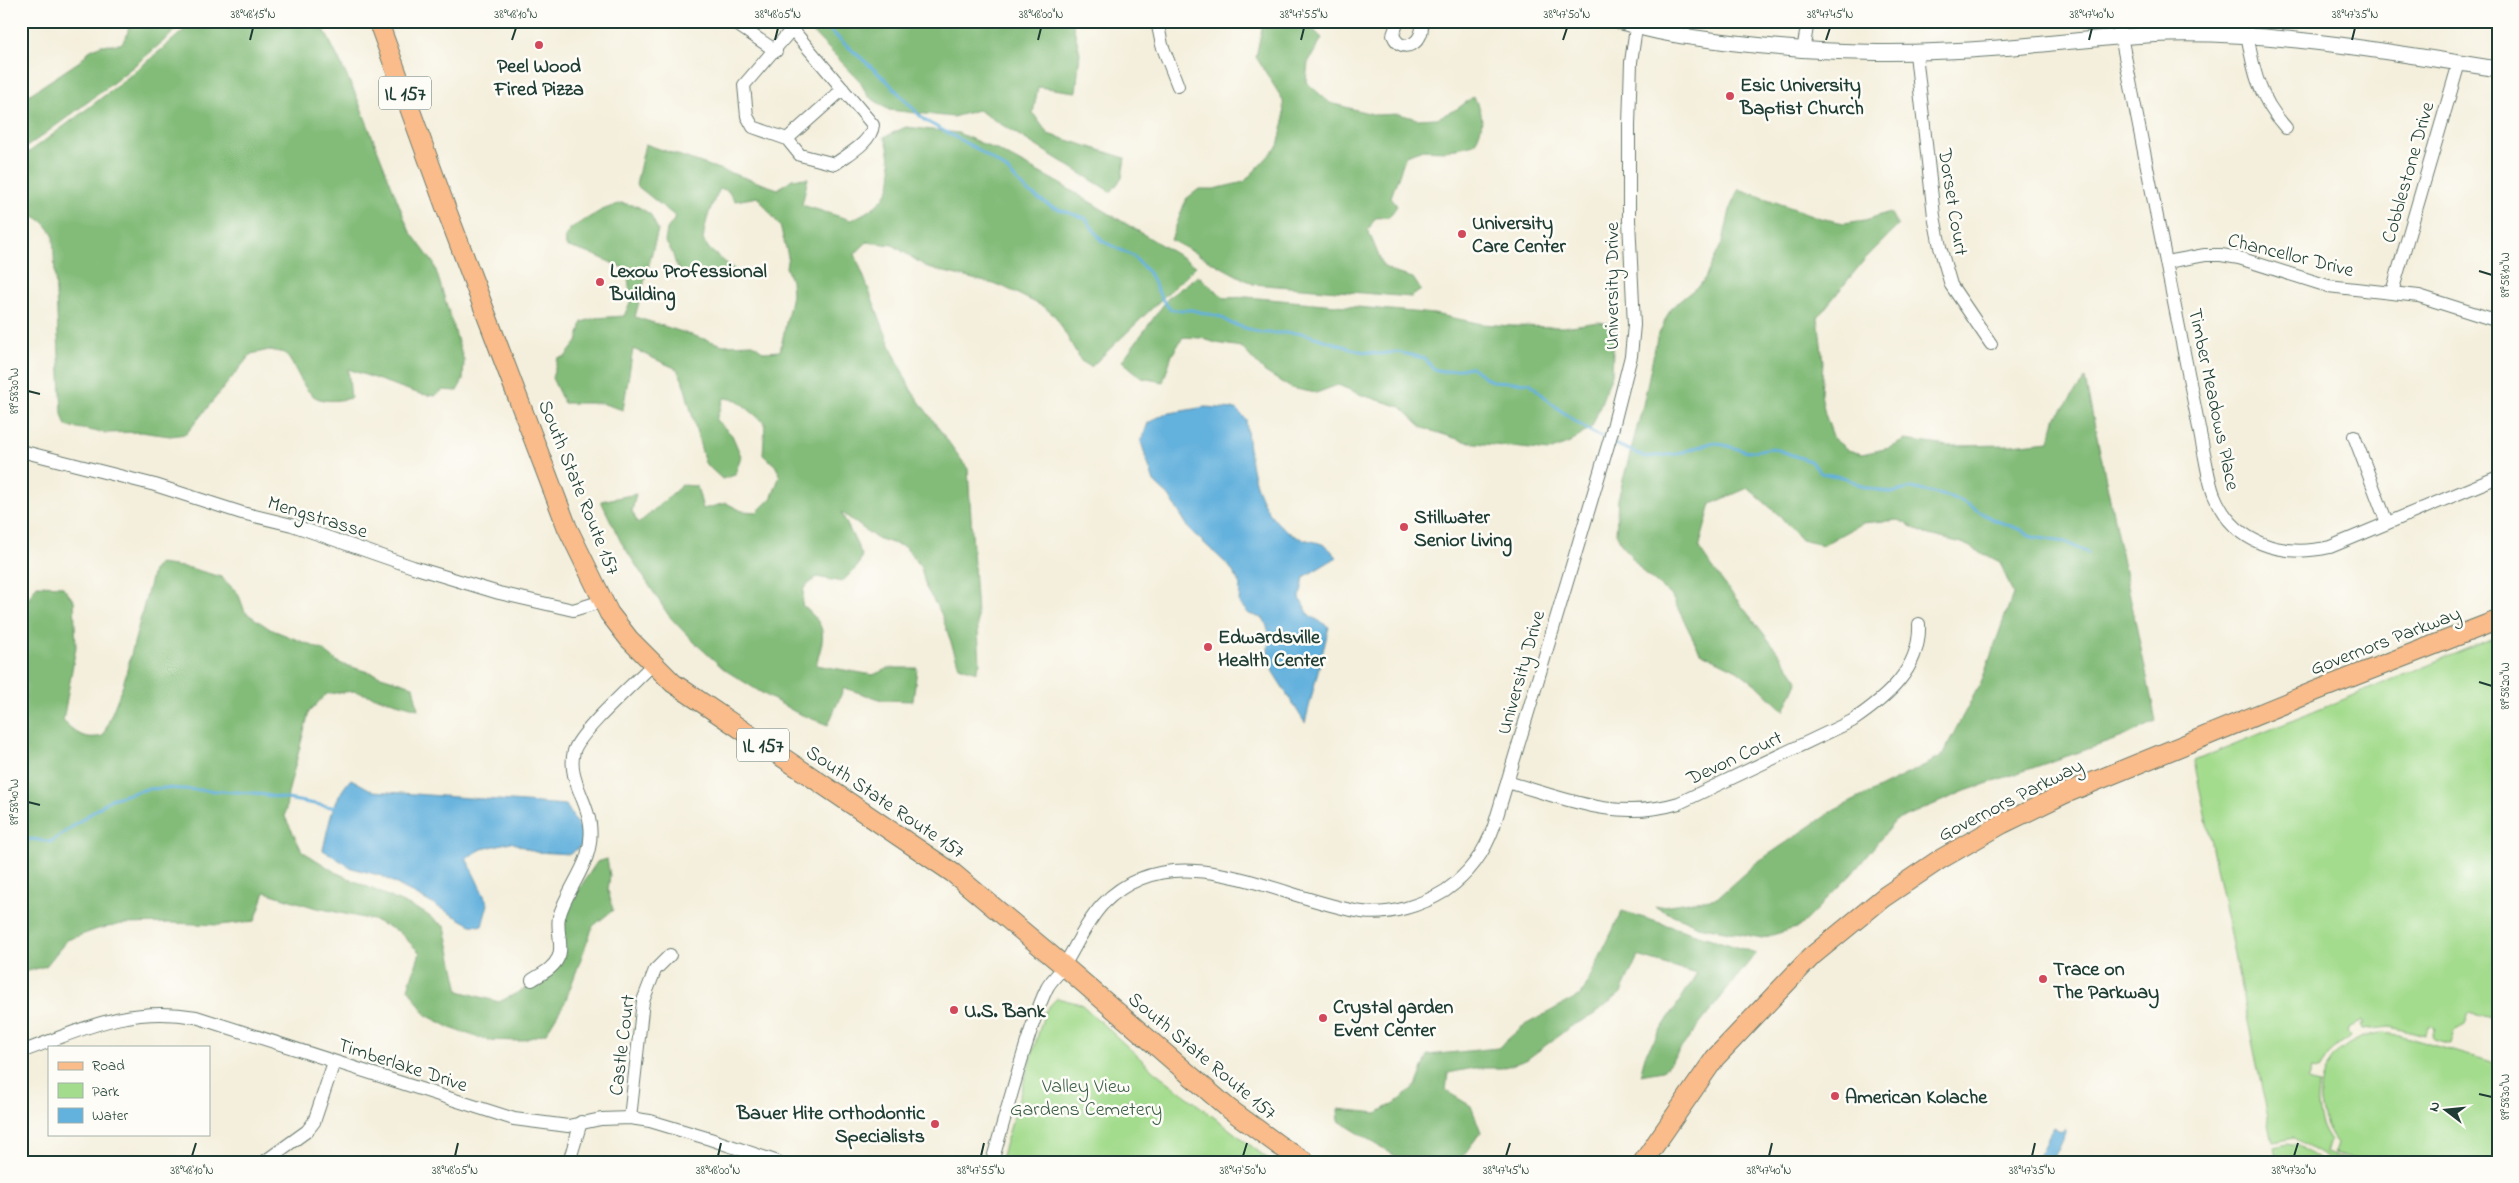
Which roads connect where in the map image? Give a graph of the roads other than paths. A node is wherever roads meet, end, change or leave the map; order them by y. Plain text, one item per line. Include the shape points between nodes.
1 (378, 21) edge
2 (732, 21) edge
3 (1157, 21) edge
4 (1398, 21) edge
5 (1421, 21) edge
6 (1619, 21) edge
7 (1808, 21) edge
8 (1636, 24) edge
9 (789, 25) edge
10 (2246, 28) edge
11 (2120, 29) edge
12 (776, 51) junction
13 (1803, 51) junction
14 (1916, 54) junction
15 (2459, 63) junction
16 (2498, 69) edge
17 (1178, 86) dead end
18 (843, 89) junction
19 (2286, 128) dead end
20 (788, 139) junction
21 (2167, 262) junction
22 (2392, 292) junction
23 (2498, 321) edge
24 (1991, 344) dead end
25 (2354, 436) dead end
26 (21, 451) edge
27 (2498, 477) edge
28 (2387, 523) junction
29 (603, 601) junction
30 (2498, 620) edge
31 (1919, 624) dead end
32 (654, 663) junction
33 (1507, 782) junction
34 (670, 955) dead end
35 (1064, 966) junction
36 (532, 980) dead end
37 (21, 1052) edge
38 (334, 1062) junction
39 (630, 1118) junction
40 (581, 1122) junction
41 (754, 1158) edge
42 (264, 1162) edge
43 (569, 1162) edge
44 (778, 1162) edge
45 (992, 1162) edge
46 (1306, 1162) edge
47 (1643, 1162) edge

1 - 29 main road, South State Route 157 / IL 157 via 567,527
2 - 12 street
3 - 17 street via 1162,45
4 - 5 street via 1393,35 1395,41 1410,46 1421,35
6 - 8 street
7 - 13 street
8 - 13 street via 1668,35
8 - 33 street, University Drive via 1629,124 1634,325 1631,356 1612,435
9 - 12 street
9 - 18 street
10 - 11 street
10 - 15 street
10 - 19 street via 2259,88 2271,111
11 - 14 street
11 - 21 street
12 - 20 street via 744,85 747,116 753,127
13 - 14 street
14 - 24 street, Dorset Court via 1940,247 1951,285
15 - 16 street
15 - 22 street, Cobblestone Drive
18 - 20 street
18 - 20 street via 873,125 873,133 867,140 834,164 800,155
21 - 22 street, Chancellor Drive via 2221,255 2328,286
21 - 28 street, Timber Meadows Place via 2204,453 2214,494 2225,514 2249,537 2265,546 2290,552 2330,547
22 - 23 street, Chancellor Drive via 2419,296
25 - 28 street
26 - 29 street, Mengstrasse via 292,525 499,593 573,610
27 - 28 street, Timber Meadows Place
29 - 32 main road, South State Route 157 / IL 157 via 629,639
30 - 47 main road, Governors Parkway via 2064,794 1939,860 1884,897 1812,956 1715,1058
31 - 33 street, Devon Court via 1918,643 1911,663 1896,686 1876,705 1852,721 1680,803 1660,809 1624,812
32 - 35 main road, South State Route 157 / IL 157 via 673,683 945,867
32 - 36 street via 584,734 575,749 573,771 590,825 586,858 558,920 560,956 549,969
33 - 35 street, University Drive via 1485,847 1465,874 1437,896 1389,911 1363,912 1204,871 1176,870 1152,874 1121,890 1104,904 1076,942
34 - 39 street, Castle Court via 656,970 643,1001
35 - 45 street, University Drive via 1047,988 1035,1018
35 - 46 main road, South State Route 157 / IL 157 via 1228,1108
37 - 38 street, Timberlake Drive via 113,1019 173,1013 196,1017
38 - 40 street, Timberlake Drive via 514,1119 568,1126
38 - 42 street via 314,1122 307,1131
39 - 40 street, Timberlake Drive
39 - 41 street, Timberlake Drive
40 - 43 street
41 - 44 street, Timberlake Drive

